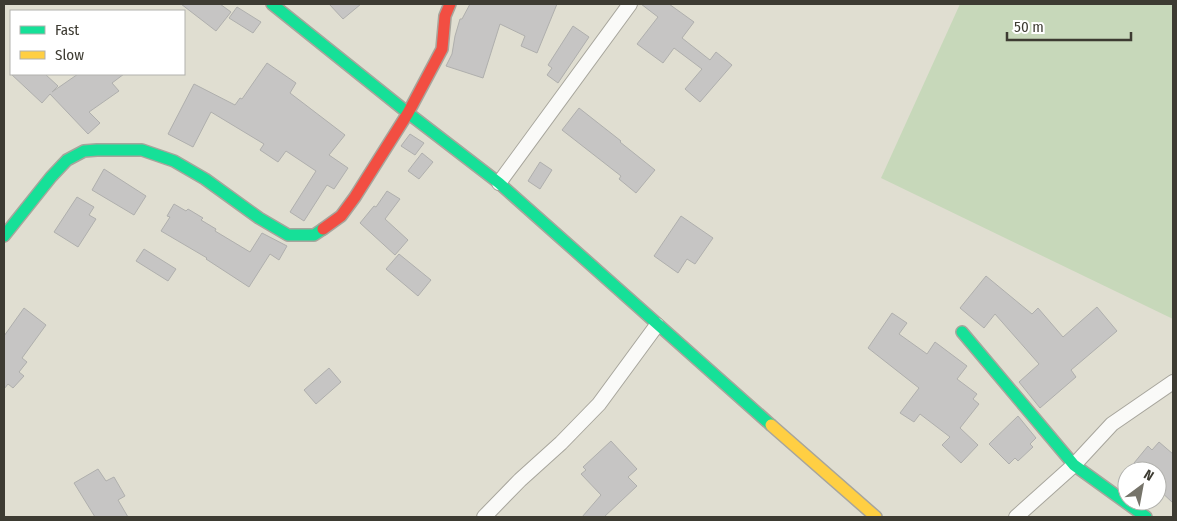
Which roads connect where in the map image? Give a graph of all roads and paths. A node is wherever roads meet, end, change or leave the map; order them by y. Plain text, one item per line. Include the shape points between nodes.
1 (272, 4) edge
2 (450, 4) edge
3 (630, 4) edge
4 (408, 113) junction
5 (499, 183) junction
6 (4, 236) edge
7 (657, 324) junction
8 (962, 332) dead end
9 (1173, 382) edge
10 (1074, 465) junction
11 (488, 516) edge
12 (876, 517) edge
13 (1016, 517) edge
14 (1146, 517) edge

1 - 4 street
2 - 4 street via 445,16 442,49
3 - 5 street
4 - 5 street
4 - 6 street via 341,216 314,235 288,235 206,179 174,162 142,150 124,150 84,151 67,160
5 - 7 street
7 - 11 street via 599,404 520,480
7 - 12 street
8 - 10 street
9 - 10 street via 1112,424
10 - 13 street
10 - 14 street

